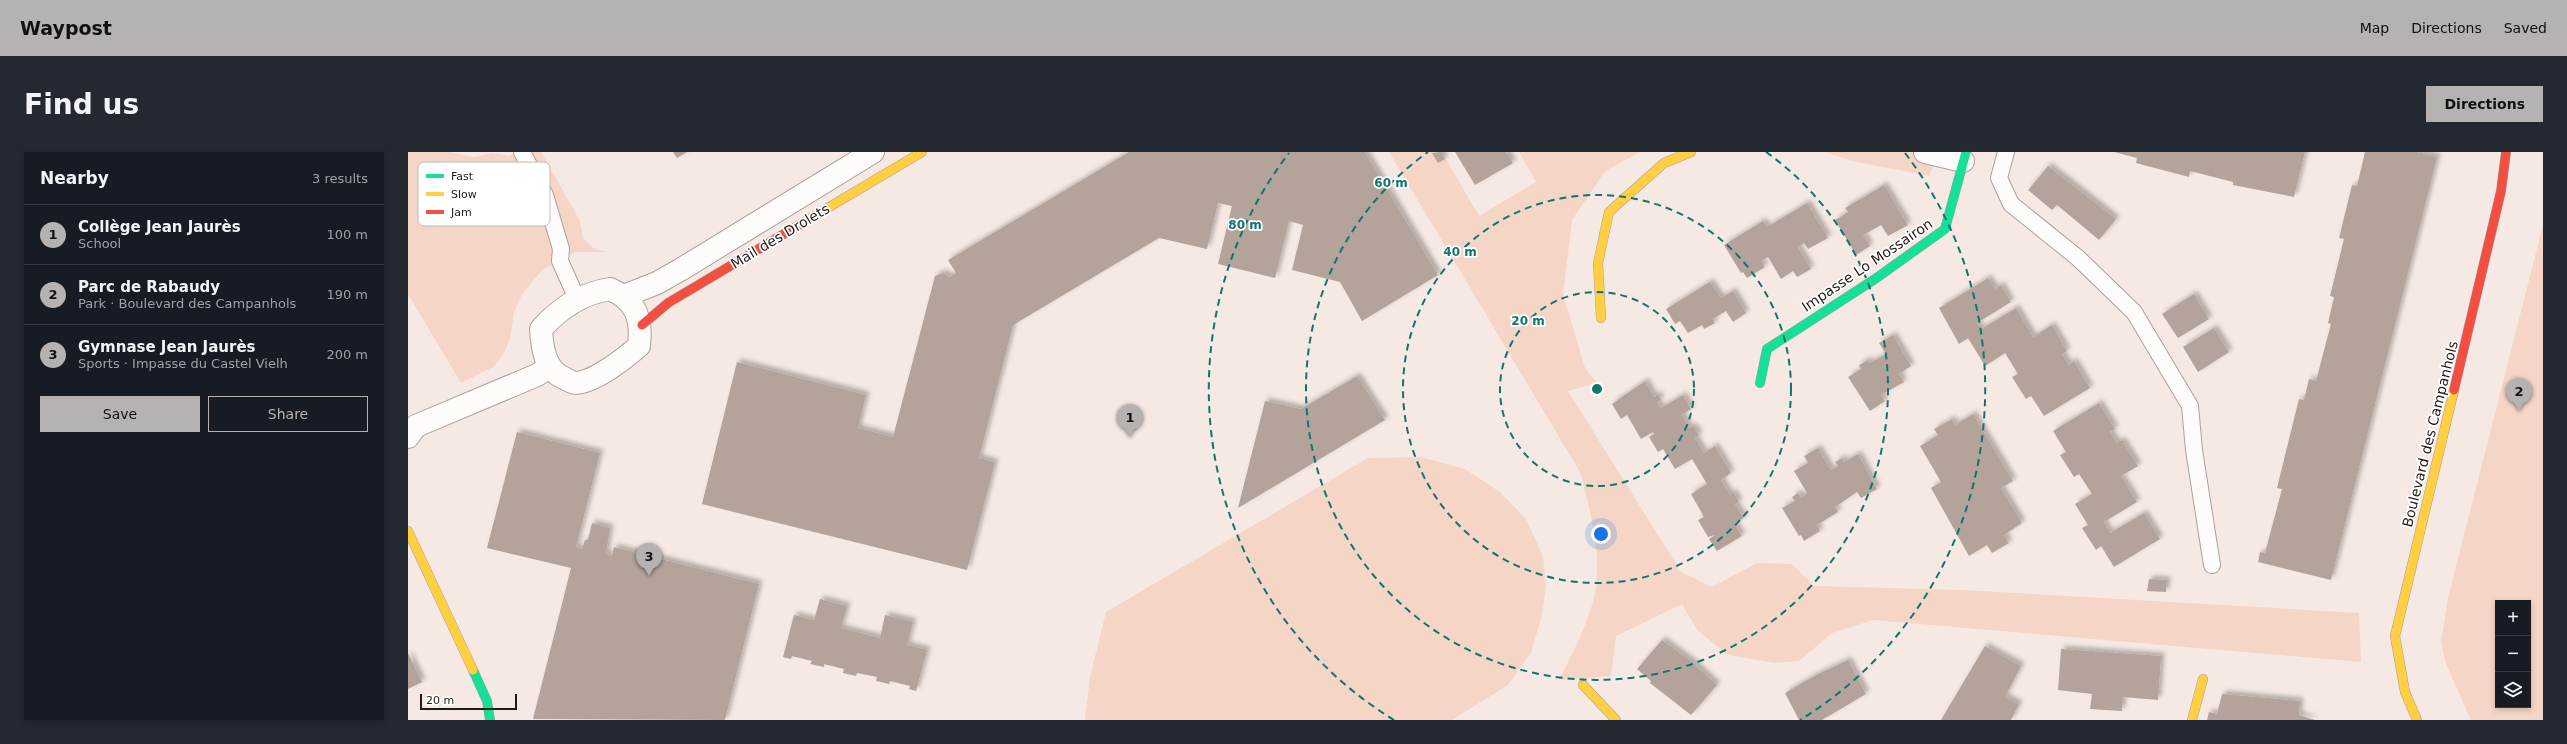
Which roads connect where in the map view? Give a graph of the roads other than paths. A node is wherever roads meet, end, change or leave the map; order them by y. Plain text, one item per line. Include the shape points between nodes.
1 (522, 152) edge
2 (872, 152) edge
3 (922, 152) edge
4 (1691, 152) edge
5 (1925, 152) edge
6 (2006, 152) edge
7 (2506, 152) edge
8 (1964, 157) edge
9 (527, 162) edge
10 (550, 213) edge
11 (624, 296) junction
12 (578, 301) junction
13 (1601, 318) dead end
14 (642, 325) junction
15 (549, 367) junction
16 (1760, 383) dead end
17 (408, 437) edge
18 (408, 531) edge
19 (2212, 565) dead end
20 (2203, 679) dead end
21 (1583, 685) dead end
22 (490, 720) edge
23 (1616, 720) edge
24 (2192, 720) edge
25 (2417, 720) edge

1 - 9 lane
2 - 11 street, Mail des Drolets via 680,270 657,283
3 - 14 street, Mail des Drolets via 668,303
4 - 13 street via 1664,163 1610,212 1598,263
5 - 8 street
6 - 19 lane via 1999,178 2011,204 2078,258 2134,312 2190,406 2194,450
7 - 25 street, Boulevard des Campanhols via 2501,191 2478,296 2395,636 2405,692
8 - 16 street, Impasse Lo Mossairon via 1945,229 1875,279 1767,349
10 - 12 lane via 561,249 560,261
11 - 12 street via 610,289 596,291
11 - 14 street
12 - 15 street via 554,314 541,329
14 - 15 street via 639,346 622,361 588,379 575,383 556,375
15 - 17 street via 536,375 416,426
18 - 22 street via 487,701
20 - 24 street
21 - 23 street

